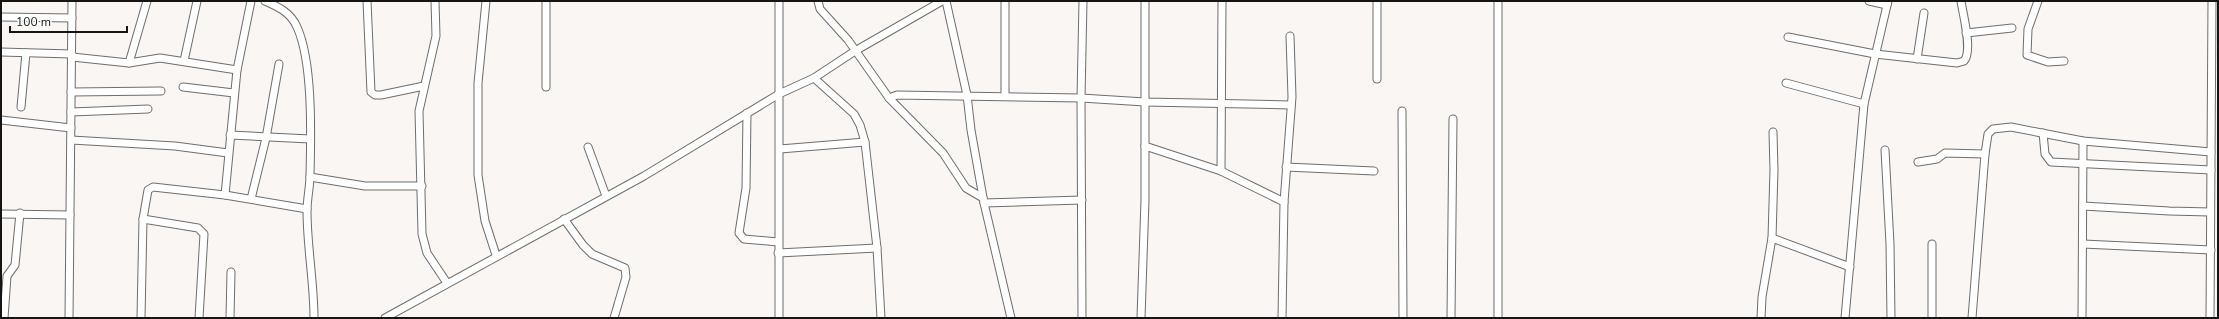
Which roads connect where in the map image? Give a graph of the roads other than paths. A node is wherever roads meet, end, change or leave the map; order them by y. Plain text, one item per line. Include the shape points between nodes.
1 (72, 1) edge
2 (147, 1) edge
3 (197, 1) edge
4 (251, 1) edge
5 (265, 1) edge
6 (367, 1) edge
7 (436, 1) edge
8 (486, 1) edge
9 (546, 1) edge
10 (779, 1) edge
11 (818, 1) edge
12 (942, 1) edge
13 (946, 1) edge
14 (1005, 1) edge
15 (1083, 1) edge
16 (1145, 1) edge
17 (1222, 1) edge
18 (1377, 1) edge
19 (1498, 1) edge
20 (1869, 1) edge
21 (1961, 1) edge
22 (2038, 1) edge
23 (2212, 1) edge
24 (1888, 3) edge
25 (1924, 13) dead end
26 (1, 17) edge
27 (72, 18) junction
28 (2012, 28) dead end
29 (1966, 33) junction
30 (1290, 36) dead end
31 (1788, 36) dead end
32 (855, 51) junction
33 (1, 52) edge
34 (26, 53) junction
35 (1876, 54) junction
36 (72, 56) junction
37 (1917, 59) junction
38 (184, 61) junction
39 (2064, 61) dead end
40 (129, 63) junction
41 (279, 64) dead end
42 (237, 70) junction
43 (814, 78) junction
44 (1377, 79) dead end
45 (1786, 83) dead end
46 (424, 86) junction
47 (546, 86) dead end
48 (184, 87) dead end
49 (2214, 88) edge
50 (160, 90) dead end
51 (71, 92) junction
52 (234, 93) junction
53 (779, 94) junction
54 (967, 95) junction
55 (1005, 96) junction
56 (889, 98) junction
57 (1081, 98) junction
58 (1145, 102) junction
59 (1220, 103) junction
60 (1864, 104) junction
61 (1291, 105) junction
62 (21, 107) dead end
63 (148, 109) dead end
64 (1402, 111) dead end
65 (71, 112) junction
66 (747, 113) junction
67 (1453, 119) dead end
68 (1, 120) edge
69 (71, 128) junction
70 (1772, 132) dead end
71 (2043, 133) junction
72 (230, 135) junction
73 (266, 138) junction
74 (310, 139) junction
75 (71, 140) junction
76 (2083, 141) junction
77 (865, 142) junction
78 (1145, 146) junction
79 (588, 147) dead end
80 (780, 149) junction
81 (1885, 150) dead end
82 (2210, 152) junction
83 (228, 153) junction
84 (1985, 154) junction
85 (1918, 162) dead end
86 (2083, 164) junction
87 (1286, 167) junction
88 (2210, 170) junction
89 (1221, 171) junction
90 (1374, 171) dead end
91 (310, 176) junction
92 (422, 186) junction
93 (225, 195) junction
94 (606, 196) junction
95 (251, 199) junction
96 (983, 200) junction
97 (1082, 200) junction
98 (1284, 202) junction
99 (2083, 206) junction
100 (307, 209) junction
101 (2210, 212) junction
102 (20, 213) junction
103 (1, 214) edge
104 (70, 215) junction
105 (143, 219) junction
106 (564, 219) junction
107 (1772, 238) junction
108 (778, 242) junction
109 (1932, 244) dead end
110 (2083, 244) junction
111 (877, 248) junction
112 (2211, 250) junction
113 (778, 253) junction
114 (496, 255) junction
115 (1850, 268) junction
116 (231, 272) dead end
117 (4, 276) edge
118 (447, 283) junction
119 (4, 318) edge
120 (70, 318) edge
121 (141, 318) edge
122 (199, 318) edge
123 (230, 318) edge
124 (314, 318) edge
125 (385, 318) edge
126 (614, 318) edge
127 (779, 318) edge
128 (881, 318) edge
129 (1011, 318) edge
130 (1082, 318) edge
131 (1141, 318) edge
132 (1282, 318) edge
133 (1403, 318) edge
134 (1451, 318) edge
135 (1498, 318) edge
136 (1761, 318) edge
137 (1845, 318) edge
138 (1891, 318) edge
139 (1932, 318) edge
140 (1972, 318) edge
141 (2082, 318) edge
142 (2210, 318) edge

1 - 27 street
2 - 40 street
3 - 38 street
4 - 42 street
5 - 74 street via 285,11 298,28 309,88
6 - 46 street via 371,92 375,95
7 - 46 street via 436,36
8 - 114 street via 478,83 478,175 485,221
9 - 47 street
10 - 53 street
11 - 32 street via 820,9
12 - 32 street
13 - 54 street
14 - 55 street
15 - 57 street
16 - 58 street
17 - 59 street
18 - 44 street
19 - 135 street
20 - 24 street
21 - 29 street
22 - 39 street via 2028,29 2026,53 2029,57 2048,62
23 - 49 street
24 - 35 street
25 - 37 street
26 - 27 street
27 - 36 street
28 - 29 street
29 - 37 street via 1968,55 1964,61 1956,63
30 - 61 street
31 - 35 street
32 - 43 street
32 - 56 street
33 - 34 street
34 - 36 street
34 - 62 street
35 - 37 street
35 - 60 street
36 - 40 street
36 - 51 street
38 - 40 street via 160,58
38 - 42 street
41 - 73 street
42 - 52 street
43 - 53 street
43 - 77 street via 854,114
45 - 60 street
46 - 92 street via 419,111
48 - 52 street
49 - 82 street
50 - 51 street
51 - 65 street
52 - 72 street
53 - 66 street
53 - 80 street
54 - 55 street
54 - 56 street via 897,95
54 - 96 street
55 - 57 street
56 - 96 street via 943,154 966,188
57 - 58 street
57 - 97 street
58 - 59 street
58 - 78 street
59 - 61 street
59 - 89 street
60 - 115 street
61 - 87 street
63 - 65 street
64 - 133 street
65 - 69 street
66 - 94 street via 644,176
66 - 108 street via 746,188 739,233 744,238
67 - 134 street
68 - 69 street
69 - 75 street
70 - 107 street
71 - 76 street
71 - 84 street via 2011,127 1993,129 1988,134
71 - 86 street via 2045,154 2051,162
72 - 73 street
72 - 83 street
73 - 74 street
73 - 95 street
74 - 91 street
75 - 83 street via 175,146
75 - 104 street
76 - 82 street
76 - 86 street
77 - 80 street
77 - 111 street
78 - 89 street
78 - 131 street
79 - 94 street
80 - 108 street
81 - 138 street
82 - 88 street
83 - 93 street
84 - 85 street via 1944,152 1937,159
84 - 140 street
86 - 88 street
86 - 99 street
87 - 90 street
87 - 98 street
88 - 101 street
89 - 98 street
91 - 92 street via 365,186
91 - 100 street
92 - 118 street via 424,245
93 - 95 street
93 - 105 street via 153,187 146,195
94 - 106 street
95 - 100 street
96 - 97 street
96 - 129 street
97 - 130 street
98 - 132 street
99 - 101 street
99 - 110 street
100 - 124 street
101 - 112 street
102 - 103 street
102 - 104 street
102 - 117 street via 15,265
104 - 120 street
105 - 121 street
105 - 122 street via 198,228 204,234
106 - 114 street
106 - 126 street via 582,245 592,254 625,268 626,277
107 - 115 street
107 - 136 street
108 - 113 street
109 - 139 street
110 - 112 street
110 - 141 street
111 - 113 street
111 - 128 street
112 - 142 street
113 - 127 street
114 - 118 street
115 - 137 street
116 - 123 street
117 - 119 street
118 - 125 street

